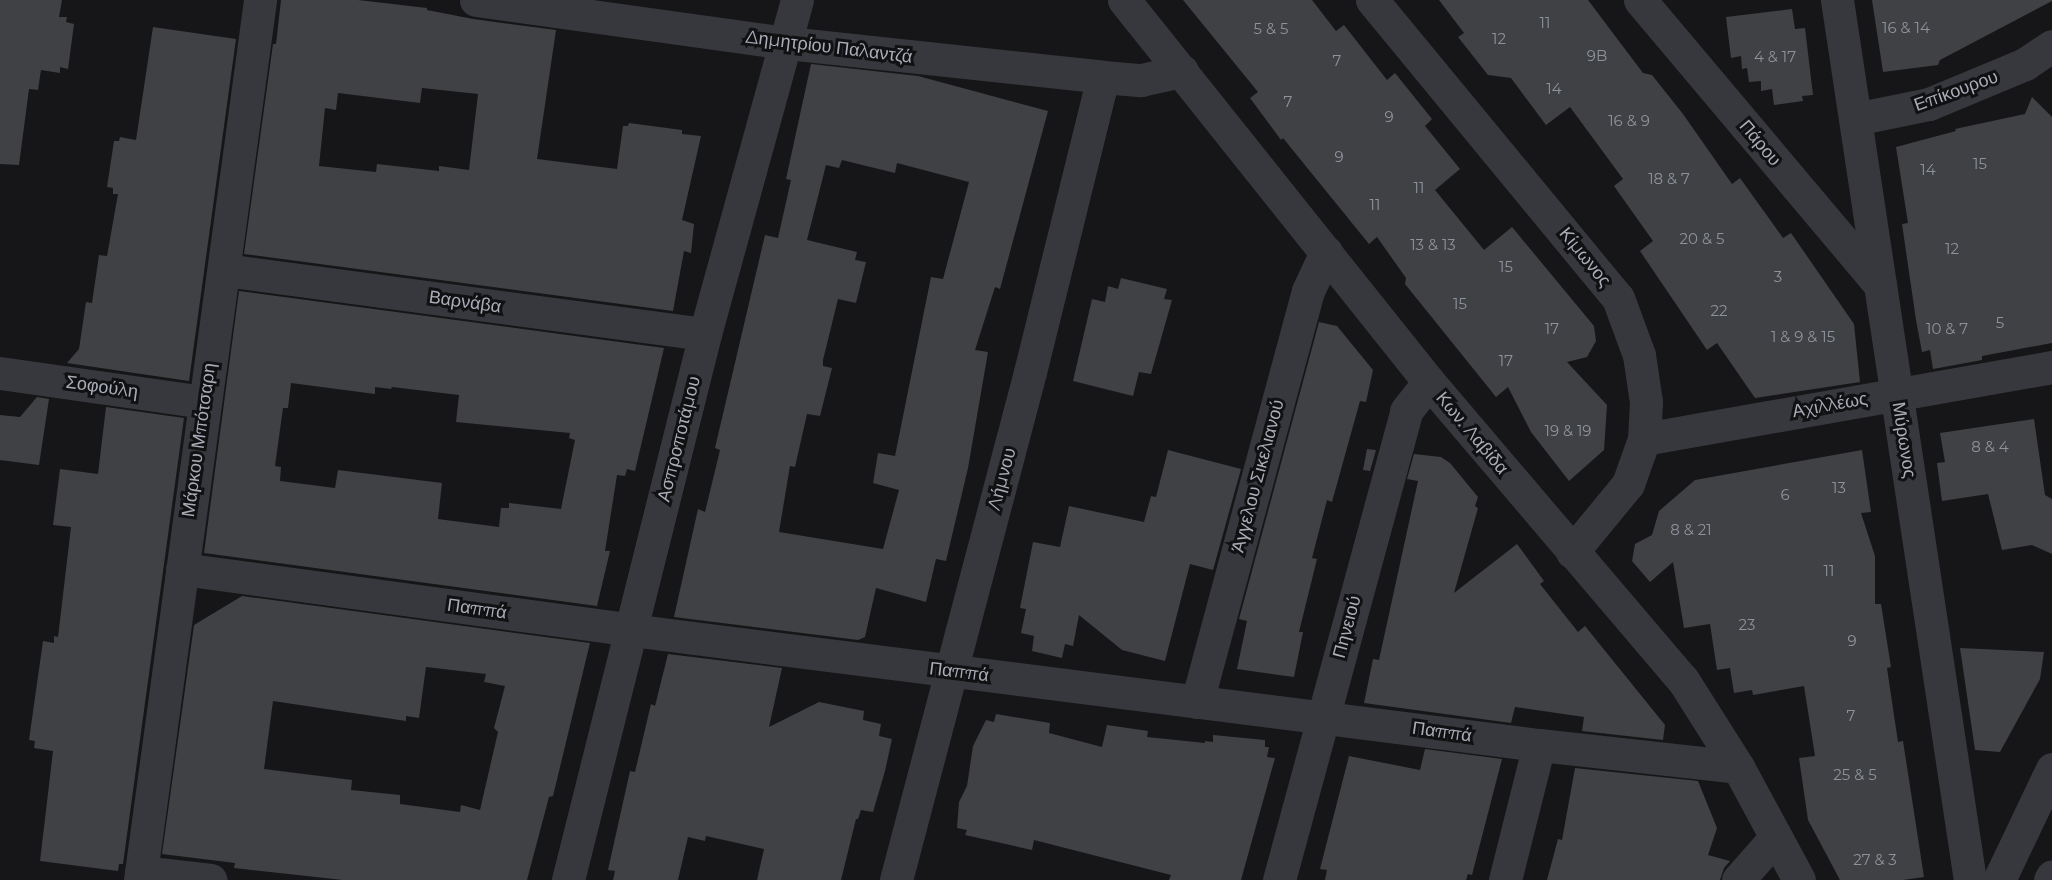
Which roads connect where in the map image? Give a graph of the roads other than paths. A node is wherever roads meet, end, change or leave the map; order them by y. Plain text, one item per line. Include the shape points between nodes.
1 (260, 0) edge
2 (797, 0) edge
3 (1124, 0) edge
4 (1372, 0) edge
5 (1640, 0) edge
6 (1837, 0) edge
7 (489, 1) edge
8 (785, 43) junction
9 (2052, 46) edge
10 (1182, 71) junction
11 (1102, 77) junction
12 (1855, 119) junction
13 (1326, 252) junction
14 (224, 270) junction
15 (1880, 285) junction
16 (705, 334) junction
17 (2052, 367) edge
18 (0, 373) edge
19 (1429, 382) junction
20 (1896, 393) junction
21 (204, 402) junction
22 (1644, 439) junction
23 (1572, 552) junction
24 (182, 569) junction
25 (631, 630) junction
26 (951, 671) junction
27 (1197, 702) junction
28 (1322, 717) junction
29 (1539, 745) junction
30 (1738, 767) junction
31 (2052, 769) edge
32 (1775, 838) junction
33 (141, 876) edge
34 (211, 880) edge
35 (568, 880) edge
36 (896, 880) edge
37 (1279, 880) edge
38 (1505, 880) edge
39 (1738, 880) edge
40 (1799, 880) edge
41 (1971, 880) edge
42 (2000, 880) edge

1 - 14 street, Μάρκου Μπότσαρη
2 - 8 street, Ασπροποτάμου
3 - 10 street, Κων. Λαβίδα
4 - 22 street, Κίμωνος via 1618,298 1639,356 1646,402
5 - 15 street, Πάρου
6 - 12 street, Μύρωνος
7 - 8 street, Δημητρίου Παλαντζά
8 - 11 street, Δημητρίου Παλαντζά
8 - 16 street, Ασπροποτάμου
9 - 12 street, Επίκουρου via 2025,64 1929,104
10 - 11 street, Δημητρίου Παλαντζά via 1141,80
10 - 13 street, Κων. Λαβίδα
11 - 26 street, Λήμνου
12 - 15 street, Μύρωνος
13 - 19 street, Κων. Λαβίδα
13 - 27 street, Άγγελου Σικελιανού via 1308,291
14 - 16 street, Βαρνάβα
14 - 21 street, Μάρκου Μπότσαρη
15 - 20 street, Μύρωνος
16 - 25 street, Ασπροποτάμου
17 - 20 street, Αχιλλέως
18 - 21 street, Σοφούλη
19 - 23 street, Κων. Λαβίδα
19 - 28 street, Πηνειού via 1406,411
20 - 22 street, Αχιλλέως
20 - 41 street, Μύρωνος
21 - 24 street, Μάρκου Μπότσαρη
22 - 23 street, Κίμωνος via 1628,484
23 - 30 street, Κων. Λαβίδα via 1683,680
24 - 25 street, Παππά
24 - 33 street, Μάρκου Μπότσαρη
25 - 26 street, Παππά
25 - 35 street, Ασπροποτάμου
26 - 27 street, Παππά
26 - 36 street, Λήμνου
27 - 28 street, Παππά
28 - 29 street, Παππά
28 - 37 street, Πηνειού
29 - 30 street, Παππά
29 - 38 street
30 - 32 street, Κων. Λαβίδα
31 - 42 street
32 - 39 street
32 - 40 street, Κων. Λαβίδα
33 - 34 street

